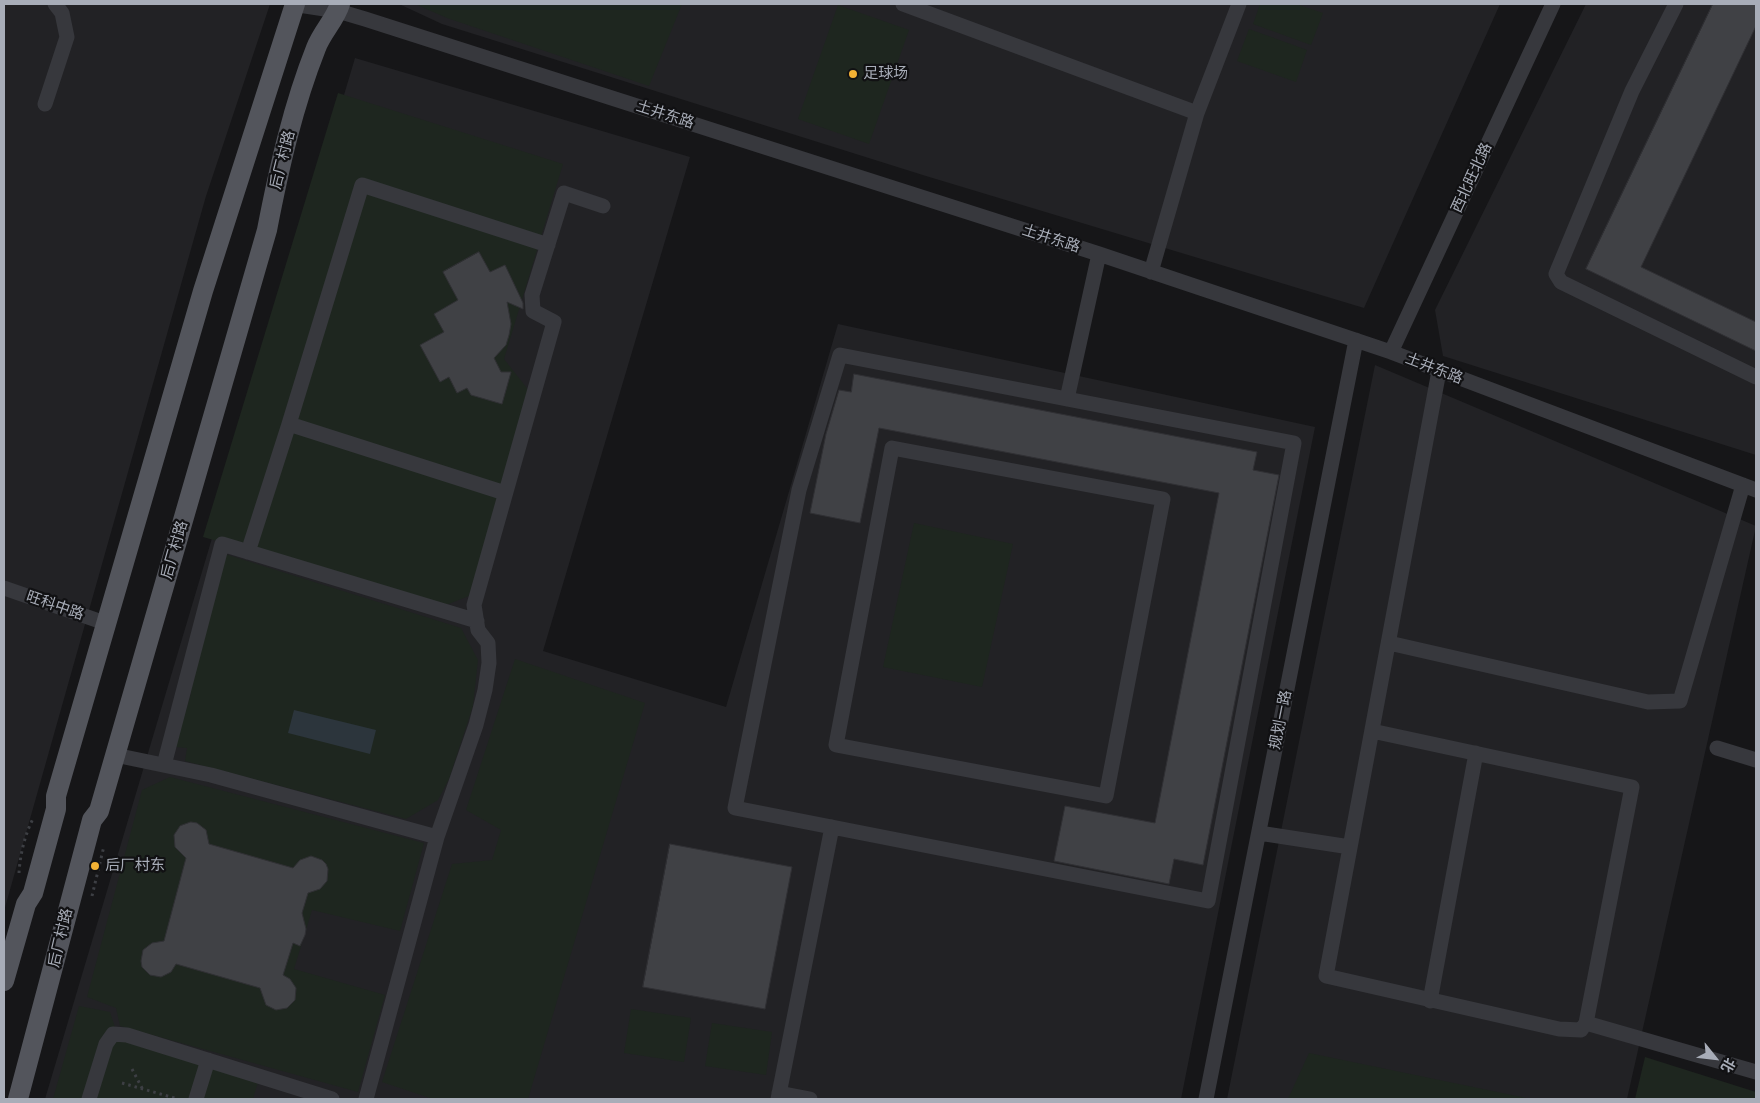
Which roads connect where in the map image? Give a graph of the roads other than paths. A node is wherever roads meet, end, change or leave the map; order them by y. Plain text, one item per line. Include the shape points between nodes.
1 (56, 4) edge
2 (294, 4) edge
3 (902, 4) edge
4 (1239, 4) edge
5 (1553, 4) edge
6 (1676, 4) edge
7 (339, 7) edge
8 (45, 104) dead end
9 (1197, 113) junction
10 (602, 206) dead end
11 (548, 245) junction
12 (1099, 254) junction
13 (1151, 272) junction
14 (1356, 340) junction
15 (1391, 352) junction
16 (1439, 371) junction
17 (1756, 377) edge
18 (1067, 399) junction
19 (289, 424) junction
20 (1750, 488) edge
21 (505, 493) junction
22 (1163, 499) joint
23 (248, 552) junction
24 (4, 588) edge
25 (477, 621) junction
26 (106, 623) junction
27 (1389, 643) junction
28 (1372, 732) junction
29 (1717, 748) dead end
30 (1476, 753) junction
31 (115, 755) junction
32 (1756, 760) edge
33 (164, 765) junction
34 (832, 827) junction
35 (1258, 833) junction
36 (437, 837) junction
37 (1350, 848) junction
38 (4, 981) edge
39 (1430, 1002) junction
40 (1586, 1023) junction
41 (208, 1060) junction
42 (1756, 1072) edge
43 (778, 1096) edge
44 (18, 1099) edge
45 (89, 1099) edge
46 (196, 1099) edge
47 (332, 1099) edge
48 (366, 1099) edge
49 (810, 1099) edge
50 (1206, 1099) edge

1 - 8 street via 62,13 67,37
2 - 7 street, 土井东路
2 - 26 main road via 203,291
3 - 9 street
4 - 9 street
5 - 15 street, 西北旺北路
6 - 17 street via 1632,91 1556,274 1561,282
7 - 12 street, 土井东路
7 - 31 main road, 后厂村路 via 316,46 288,137 267,230
9 - 13 street
10 - 11 street via 564,193
11 - 19 street via 362,185
11 - 21 street via 532,294 533,311 554,322
12 - 13 street, 土井东路
12 - 18 street
13 - 14 street, 土井东路
14 - 15 street, 土井东路
14 - 35 street, 规划一路
15 - 16 street, 土井东路
16 - 20 street, 土井东路
16 - 27 street
18 - 34 street via 840,355 799,490 736,808
18 - 34 street via 1294,443 1208,901
19 - 21 street
19 - 23 street
20 - 27 street via 1680,702 1648,702
21 - 25 street via 474,606
22 - 22 street via 892,448 836,745 1106,796
23 - 25 street
23 - 33 street via 222,544
24 - 26 street, 旺科中路
25 - 36 street via 478,630 488,643 485,690
26 - 38 main road via 56,796 56,809 34,893 26,904
27 - 28 street
28 - 30 street
28 - 37 street
29 - 32 street
30 - 39 street
30 - 40 street via 1632,788
31 - 33 street
31 - 44 main road, 后厂村路 via 99,811 92,820
33 - 36 street
34 - 43 street
35 - 37 street
35 - 50 street, 规划一路
36 - 48 street
37 - 39 street via 1326,976
39 - 40 street via 1560,1029 1581,1030
40 - 42 street
41 - 45 street via 127,1035 113,1034 106,1044
41 - 46 street
41 - 47 street
43 - 49 street

